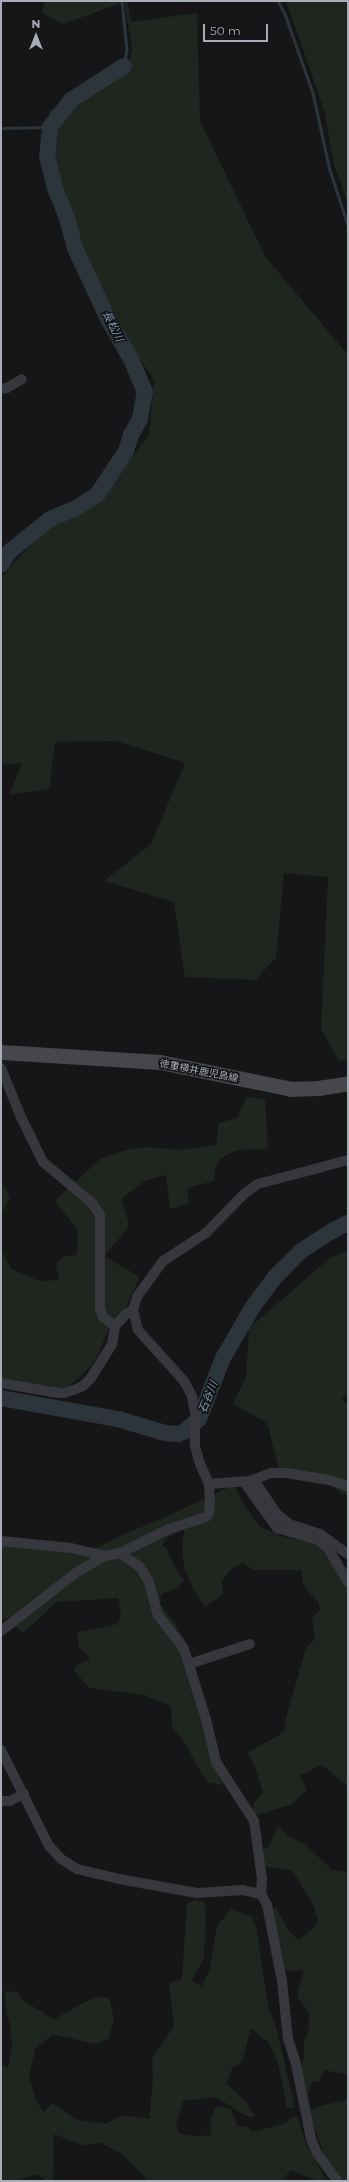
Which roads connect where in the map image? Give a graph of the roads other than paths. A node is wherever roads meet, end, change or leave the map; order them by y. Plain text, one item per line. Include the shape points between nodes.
1 (22, 379) dead end
2 (1, 389) edge
3 (1, 1052) edge
4 (1, 1068) edge
5 (348, 1083) edge
6 (348, 1160) edge
7 (133, 1310) junction
8 (115, 1326) junction
9 (1, 1383) edge
10 (249, 1481) junction
11 (209, 1484) junction
12 (348, 1486) edge
13 (1, 1541) edge
14 (120, 1553) junction
15 (348, 1554) edge
16 (105, 1556) junction
17 (348, 1582) edge
18 (1, 1630) edge
19 (250, 1644) dead end
20 (189, 1664) junction
21 (1, 1750) edge
22 (24, 1794) junction
23 (1, 1801) edge
24 (261, 1894) junction
25 (337, 2181) edge

1 - 2 street
3 - 5 main road, 徳重横井鹿児島線 via 160,1062 292,1089
4 - 8 street via 43,1162 92,1203 100,1215 100,1309 103,1317
6 - 7 street via 258,1184 244,1194 206,1233 176,1250 163,1261 137,1297
7 - 8 street
7 - 11 street via 135,1321 144,1338 184,1381 192,1396 195,1446
8 - 9 street via 112,1345 83,1386 64,1393
10 - 11 street
10 - 12 street via 271,1473 286,1473
10 - 15 street via 276,1513 289,1524 320,1534
10 - 17 street via 277,1528 318,1540 328,1548
11 - 14 street via 209,1513 206,1517 168,1529
13 - 16 street via 71,1548
14 - 16 street
14 - 20 street via 140,1567 149,1582 158,1615 184,1649
16 - 18 street via 77,1572
19 - 20 street
20 - 24 street via 206,1718 216,1762 254,1821 262,1880
21 - 22 street
22 - 23 street via 10,1801
22 - 24 street via 49,1846 61,1859 77,1869 197,1893 243,1890
24 - 25 street via 267,1905 282,1981 288,2039 296,2064 311,2139 317,2153

